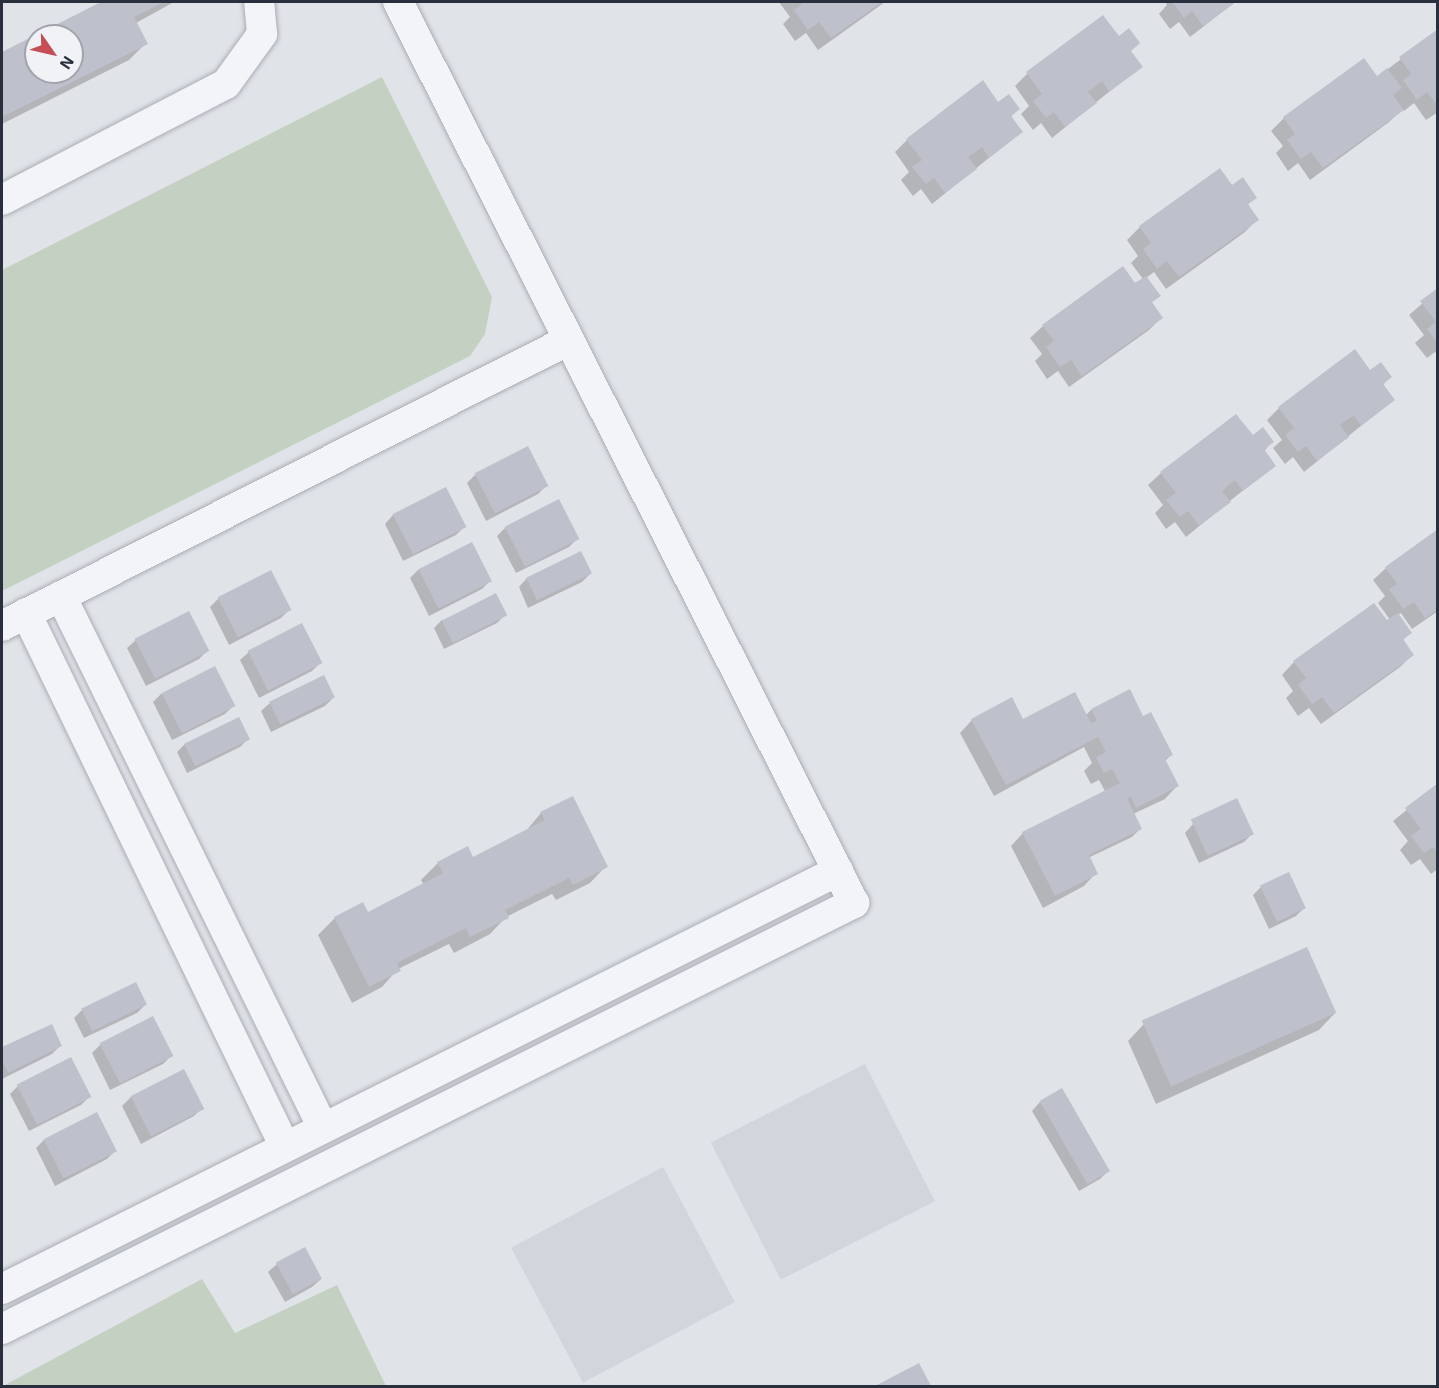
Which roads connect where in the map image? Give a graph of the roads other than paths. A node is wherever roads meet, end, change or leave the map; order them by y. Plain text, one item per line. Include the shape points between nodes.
1 (259, 2) edge
2 (398, 2) edge
3 (2, 200) edge
4 (569, 340) junction
5 (61, 596) junction
6 (14, 620) edge
7 (838, 871) junction
8 (323, 1128) junction
9 (285, 1147) junction
10 (2, 1289) edge
11 (2, 1329) edge

1 - 3 street via 262,34 226,84
2 - 4 street
4 - 5 street
4 - 7 street
5 - 6 street
5 - 8 street
6 - 9 street
7 - 8 street
7 - 11 street via 854,903
8 - 9 street
9 - 10 street

